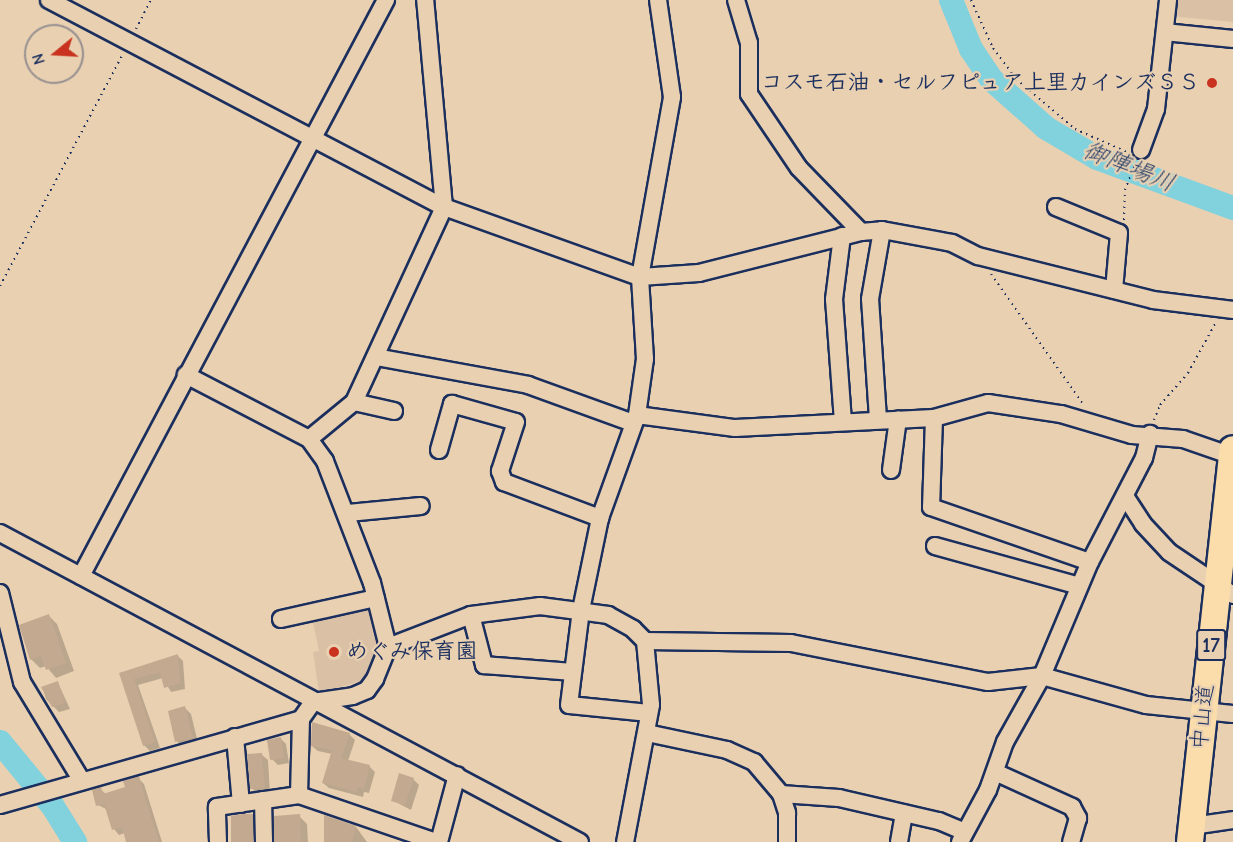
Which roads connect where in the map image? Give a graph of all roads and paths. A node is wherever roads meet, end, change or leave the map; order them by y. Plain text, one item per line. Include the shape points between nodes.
1 (49, 0) edge
2 (151, 0) edge
3 (386, 0) edge
4 (425, 0) edge
5 (658, 0) edge
6 (736, 0) edge
7 (971, 0) edge
8 (1168, 0) edge
9 (1165, 32) junction
10 (1233, 39) edge
11 (130, 41) junction
12 (314, 137) junction
13 (1139, 155) junction
14 (444, 207) junction
15 (1056, 207) dead end
16 (882, 230) junction
17 (861, 232) junction
18 (1119, 233) junction
19 (842, 236) junction
20 (978, 256) junction
21 (640, 277) junction
22 (0, 286) edge
23 (1114, 290) junction
24 (1228, 309) edge
25 (376, 357) junction
26 (186, 375) junction
27 (354, 402) junction
28 (393, 411) dead end
29 (934, 418) junction
30 (635, 419) junction
31 (878, 419) junction
32 (898, 419) junction
33 (843, 421) junction
34 (1098, 427) junction
35 (1150, 434) junction
36 (309, 439) junction
37 (1233, 449) edge
38 (439, 450) dead end
39 (1232, 456) edge
40 (891, 470) dead end
41 (1125, 496) junction
42 (420, 506) dead end
43 (348, 513) junction
44 (600, 518) junction
45 (0, 533) edge
46 (935, 546) dead end
47 (1090, 562) junction
48 (81, 576) junction
49 (1079, 586) junction
50 (1225, 591) edge
51 (0, 593) edge
52 (376, 598) junction
53 (581, 610) junction
54 (471, 615) junction
55 (281, 619) dead end
56 (645, 641) junction
57 (388, 647) junction
58 (573, 672) junction
59 (1042, 676) junction
60 (314, 702) junction
61 (649, 713) junction
62 (1204, 713) junction
63 (1233, 714) edge
64 (300, 719) junction
65 (647, 733) junction
66 (235, 737) junction
67 (995, 772) junction
68 (457, 775) junction
69 (82, 781) junction
70 (781, 794) junction
71 (299, 795) junction
72 (263, 800) junction
73 (241, 804) junction
74 (0, 805) edge
75 (904, 813) junction
76 (1233, 820) edge
77 (1191, 834) edge
78 (963, 837) edge
79 (218, 842) edge
80 (264, 842) edge
81 (438, 842) edge
82 (580, 842) edge
83 (625, 842) edge
84 (787, 842) edge
85 (899, 842) edge
86 (1071, 842) edge

1 - 11 street
2 - 11 path
3 - 12 street
4 - 14 street
5 - 21 street via 672,97
6 - 17 street via 748,43 750,94 799,168
7 - 13 path via 993,48 1016,79 1042,103 1075,129
8 - 9 street
9 - 10 street
9 - 13 street via 1156,109
11 - 12 street
11 - 22 path
12 - 14 street
12 - 26 street
13 - 18 path via 1125,190 1123,230
14 - 21 street
14 - 25 street
15 - 18 street
16 - 17 street
16 - 20 street via 952,243
16 - 31 street via 870,299
17 - 19 street
18 - 23 street
19 - 21 street via 699,273
19 - 33 street via 834,299
20 - 23 street
20 - 34 path via 1034,330
21 - 30 street via 645,359
23 - 24 street via 1153,300
24 - 35 path via 1188,373 1160,405
25 - 27 street
25 - 30 street via 528,385
26 - 36 street
26 - 48 street
27 - 28 street
27 - 36 street
29 - 32 street
29 - 34 street via 988,403 1061,414
29 - 47 street via 931,507
30 - 33 street via 735,428
30 - 44 street
31 - 32 street
31 - 33 street
32 - 40 street
34 - 35 street
35 - 39 street via 1183,439
35 - 41 street via 1144,458
36 - 43 street via 325,461
37 - 39 highway, 中山道 / 17
38 - 44 street via 452,404 516,422 500,471 504,482
39 - 50 highway, 中山道 / 17
41 - 47 street
41 - 50 street via 1143,524 1169,552
42 - 43 street
43 - 52 street
44 - 53 street
45 - 48 street
46 - 49 street
47 - 49 street
48 - 60 street
49 - 59 street
50 - 62 highway, 中山道 / 17
51 - 69 street via 22,682
52 - 55 street
52 - 57 street
53 - 54 street via 540,606
53 - 56 street via 608,615
53 - 58 street
54 - 57 street
54 - 58 street via 484,665
56 - 59 street via 791,643 988,682
56 - 61 street via 651,686
57 - 60 street via 367,690
58 - 61 street via 568,705
59 - 62 street via 1108,697
59 - 67 street via 1005,742
60 - 64 street
60 - 68 street
61 - 65 street
62 - 63 street
62 - 77 highway, 中山道 / 17
64 - 66 street
64 - 71 street
65 - 70 street via 741,754 754,762
65 - 83 street
66 - 69 street
66 - 73 street
67 - 78 street
67 - 86 street via 1072,807 1078,818
68 - 81 street
68 - 82 street
69 - 74 street
70 - 75 street via 839,798
70 - 84 street via 787,813
71 - 72 street
71 - 81 street
72 - 73 street
72 - 80 street
73 - 79 street via 217,807
75 - 78 street
75 - 85 street
76 - 77 street

